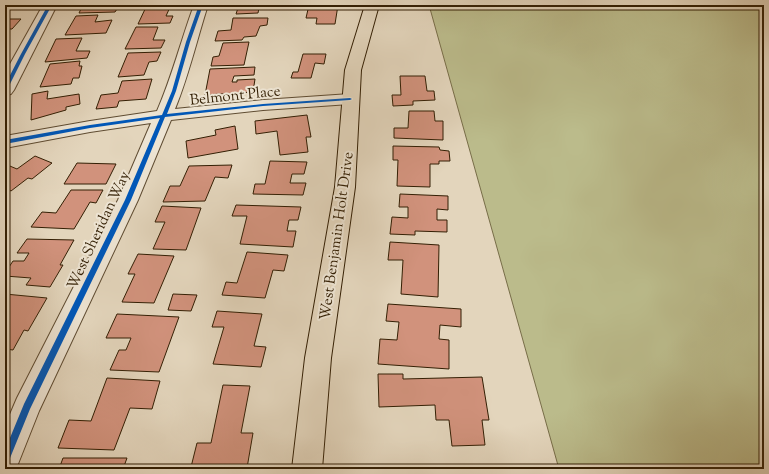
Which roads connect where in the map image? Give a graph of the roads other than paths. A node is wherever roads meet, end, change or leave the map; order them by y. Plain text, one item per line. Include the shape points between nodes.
1 (50, 5) edge
2 (201, 5) edge
3 (372, 5) edge
4 (5, 90) edge
5 (350, 99) junction
6 (164, 116) junction
7 (5, 142) edge
8 (5, 460) edge
9 (307, 469) edge

1 - 4 street
2 - 6 street, West Sheridan Way
3 - 5 main road, West Benjamin Holt Drive via 353,70
5 - 6 street, Belmont Place via 238,107
5 - 9 main road, West Benjamin Holt Drive via 346,187 318,358
6 - 7 street, Belmont Place
6 - 8 street, West Sheridan Way via 128,200 27,407

